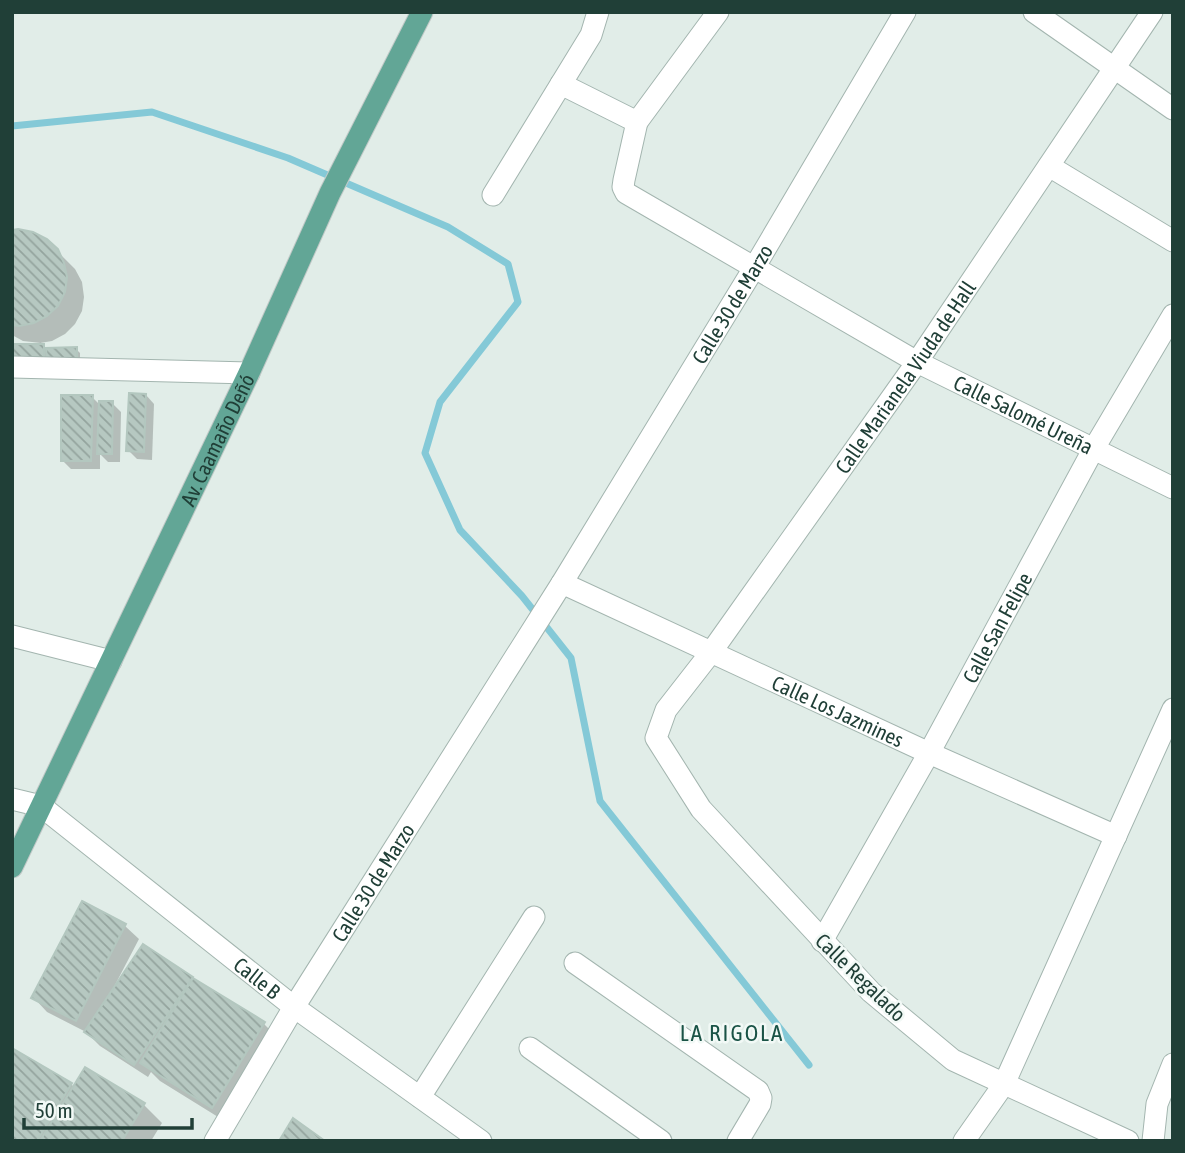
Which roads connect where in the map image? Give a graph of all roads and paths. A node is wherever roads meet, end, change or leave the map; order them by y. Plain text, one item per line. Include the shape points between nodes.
1 (422, 12) edge
2 (598, 12) edge
3 (718, 12) edge
4 (905, 12) edge
5 (1034, 12) edge
6 (1152, 12) edge
7 (1114, 69) junction
8 (561, 84) junction
9 (1173, 109) edge
10 (637, 122) junction
11 (1049, 166) junction
12 (493, 195) dead end
13 (1173, 241) edge
14 (754, 268) junction
15 (1173, 316) edge
16 (917, 362) junction
17 (12, 368) edge
18 (249, 373) junction
19 (1093, 450) junction
20 (1173, 488) edge
21 (559, 588) junction
22 (12, 636) edge
23 (712, 651) junction
24 (111, 661) junction
25 (1173, 709) edge
26 (656, 738) joint
27 (929, 753) junction
28 (12, 799) edge
29 (41, 806) junction
30 (1116, 836) junction
31 (12, 867) edge
32 (534, 917) dead end
33 (822, 941) junction
34 (575, 963) dead end
35 (294, 1007) junction
36 (530, 1048) dead end
37 (1173, 1064) edge
38 (1004, 1084) junction
39 (420, 1097) junction
40 (215, 1141) edge
41 (481, 1141) edge
42 (661, 1141) edge
43 (738, 1141) edge
44 (964, 1141) edge
45 (1128, 1141) edge
46 (1153, 1141) edge

1 - 18 main road, Av. Caamaño Deñó via 330,193
2 - 8 street via 591,36
3 - 10 street
4 - 14 street, Calle 30 de Marzo
5 - 7 street
6 - 7 street, Calle Marianela Viuda de Hall
7 - 9 street
7 - 11 street, Calle Marianela Viuda de Hall
8 - 10 street
8 - 12 street
10 - 14 street, Calle Salomé Ureña via 623,187 626,193
11 - 13 street
11 - 16 street, Calle Marianela Viuda de Hall
14 - 16 street, Calle Salomé Ureña
14 - 21 street, Calle 30 de Marzo
15 - 19 street, Calle San Felipe
16 - 19 street, Calle Salomé Ureña
16 - 23 street, Calle Marianela Viuda de Hall
17 - 18 street
18 - 24 main road, Av. Caamaño Deñó
19 - 20 street, Calle Salomé Ureña
19 - 27 street, Calle San Felipe
21 - 23 street, Calle Los Jazmines
21 - 35 street, Calle 30 de Marzo
22 - 24 street
23 - 26 street, Calle Marianela Viuda de Hall via 666,710
23 - 27 street, Calle Los Jazmines
24 - 29 main road, Av. Caamaño Deñó
25 - 30 street
26 - 33 street, Calle Regalado via 701,809
27 - 30 street, Calle Los Jazmines
27 - 33 street, Calle San Felipe
28 - 29 street
29 - 31 main road, Av. Caamaño Deñó
29 - 35 street, Calle B
30 - 38 street
32 - 39 street
33 - 38 street, Calle Regalado via 872,992 953,1060
34 - 43 street via 758,1091 761,1098
35 - 39 street, Calle B
35 - 40 street, Calle 30 de Marzo
36 - 42 street
37 - 46 street via 1157,1104
38 - 44 street
38 - 45 street, Calle Regalado
39 - 41 street, Calle B

